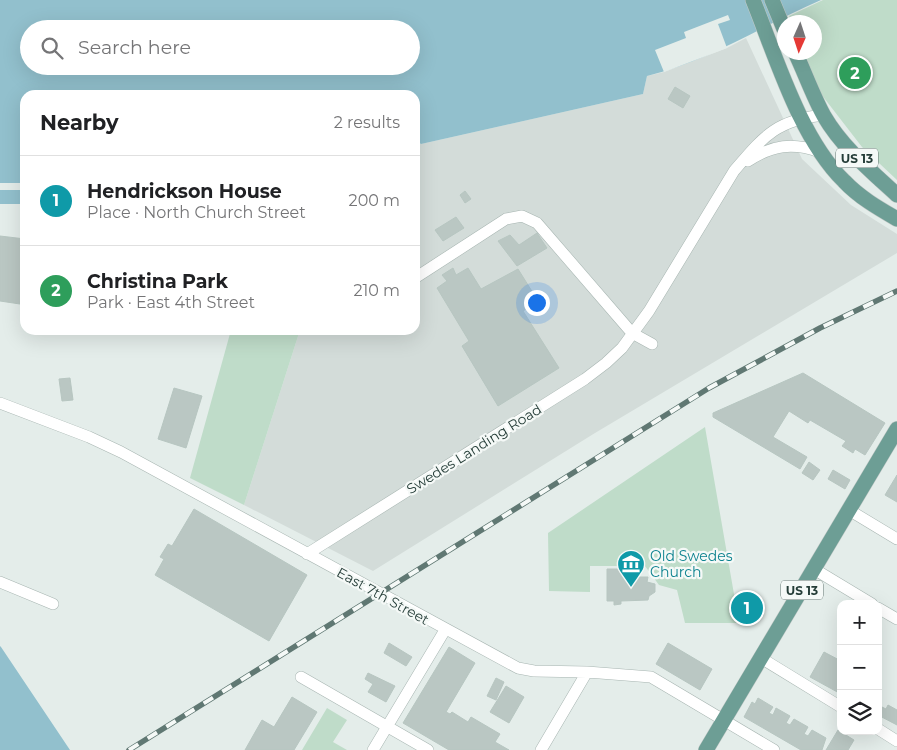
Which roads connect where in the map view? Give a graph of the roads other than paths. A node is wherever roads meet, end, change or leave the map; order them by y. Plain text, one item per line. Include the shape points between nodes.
1 (753, 0) edge
2 (772, 0) edge
3 (778, 15) edge
4 (799, 60) edge
5 (824, 115) junction
6 (801, 118) junction
7 (820, 152) junction
8 (734, 171) junction
9 (897, 195) edge
10 (897, 218) edge
11 (420, 275) edge
12 (632, 334) junction
13 (652, 344) dead end
14 (0, 403) edge
15 (897, 429) edge
16 (849, 510) junction
17 (897, 539) edge
18 (307, 554) junction
19 (814, 569) junction
20 (0, 582) edge
21 (865, 600) edge
22 (53, 604) dead end
23 (882, 610) edge
24 (897, 619) edge
25 (445, 630) junction
26 (761, 658) junction
27 (586, 672) junction
28 (302, 677) dead end
29 (837, 704) edge
30 (724, 719) junction
31 (388, 726) junction
32 (882, 732) edge
33 (897, 741) edge
34 (373, 750) edge
35 (428, 750) edge
36 (541, 750) edge
37 (706, 750) edge
38 (774, 750) edge

1 - 6 main road, US 13
2 - 3 main road
4 - 5 main road, US 13
5 - 6 street, Swedes Landing Road
5 - 9 main road, US 13 via 859,160
6 - 7 main road, US 13
6 - 8 street, Swedes Landing Road via 773,131
7 - 8 street, Swedes Landing Road via 791,146 770,148
7 - 10 main road, US 13 via 842,180 860,196
8 - 12 street, Swedes Landing Road
11 - 12 street via 506,219 522,216 536,223
12 - 13 street
12 - 18 street, Swedes Landing Road via 606,363 585,380
14 - 18 street, East 7th Street via 121,452
15 - 16 main road, US 13
16 - 17 street
16 - 19 main road, US 13
18 - 25 street, East 7th Street
19 - 21 street
19 - 26 main road, US 13
20 - 22 street
23 - 24 street
25 - 27 street, East 7th Street via 524,670
25 - 31 street
26 - 29 street
26 - 30 main road, US 13
27 - 30 street, East 7th Street via 651,677
27 - 36 street
28 - 31 street
30 - 37 main road, US 13
30 - 38 street, East 7th Street
31 - 34 street
31 - 35 street
32 - 33 street

